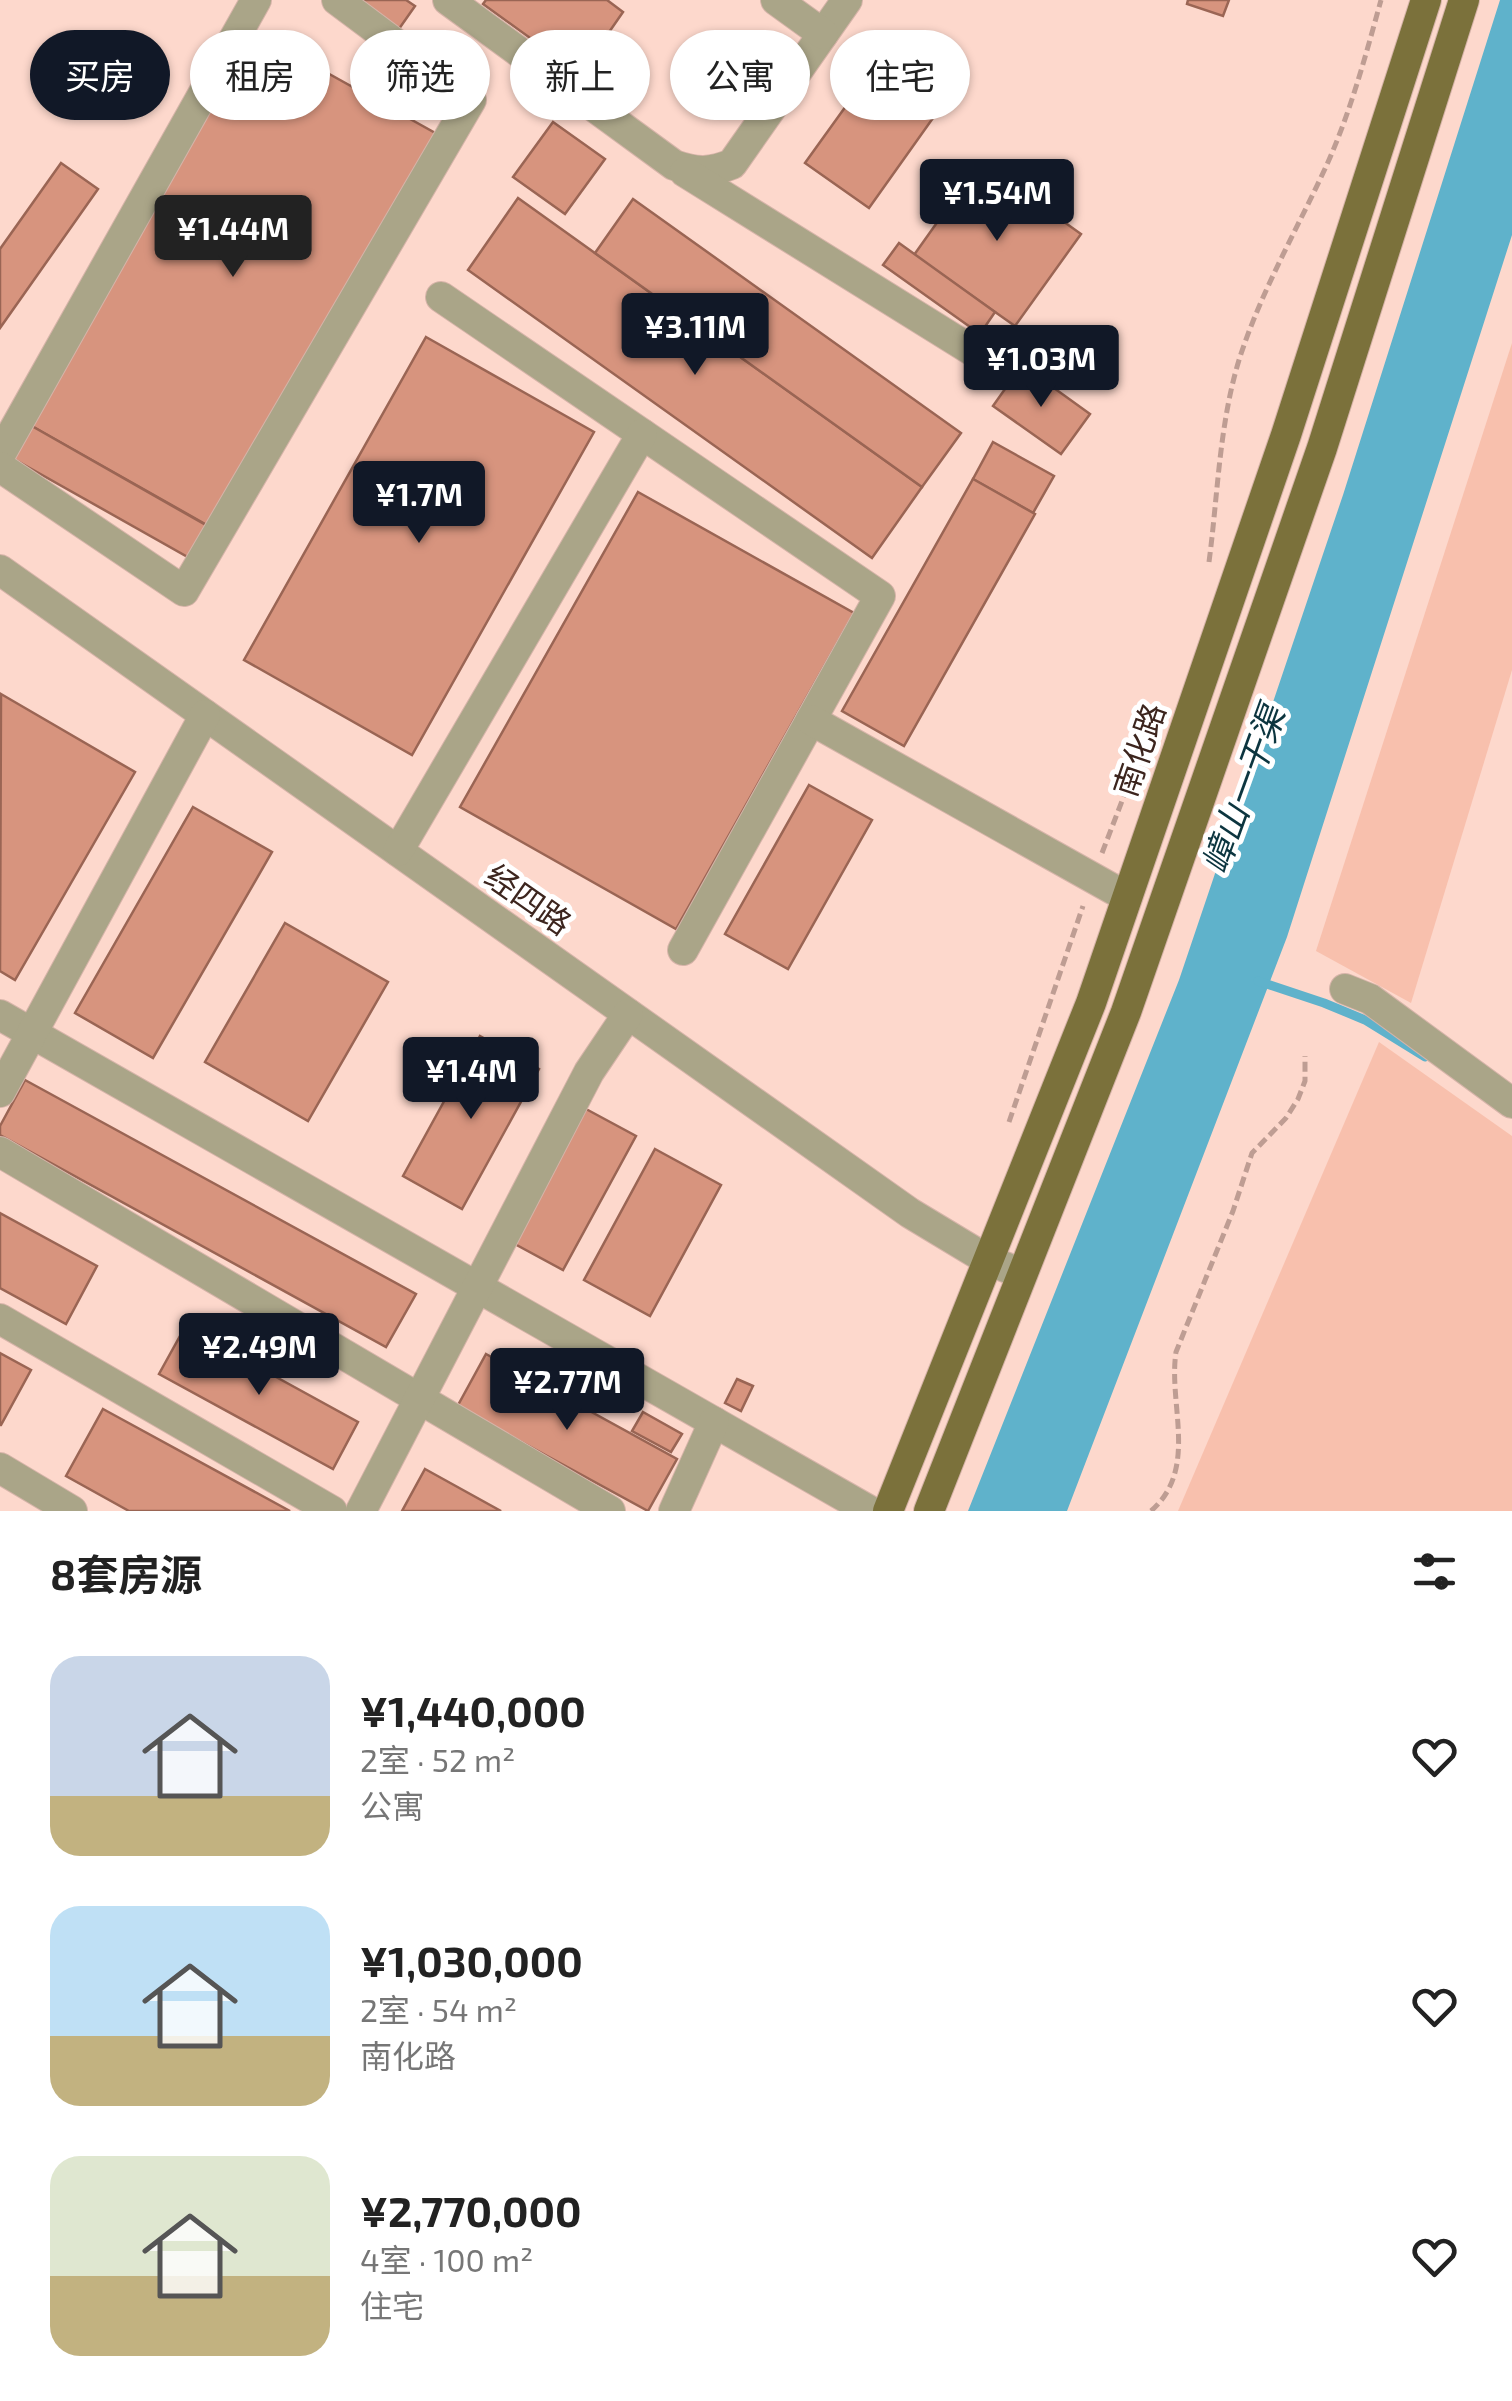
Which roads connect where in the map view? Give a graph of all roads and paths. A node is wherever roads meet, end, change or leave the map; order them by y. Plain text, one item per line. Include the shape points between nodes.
1 (256, 0) edge
2 (338, 0) edge
3 (448, 0) edge
4 (776, 0) edge
5 (847, 0) edge
6 (1382, 0) edge
7 (1426, 0) edge
8 (1464, 0) edge
9 (823, 34) junction
10 (674, 165) junction
11 (442, 297) dead end
12 (981, 356) dead end
13 (642, 434) junction
14 (0, 454) edge
15 (0, 466) edge
16 (0, 570) edge
17 (1207, 574) dead end
18 (1162, 699) dead end
19 (206, 716) junction
20 (811, 720) junction
21 (398, 851) junction
22 (1092, 878) junction
23 (1127, 898) junction
24 (683, 950) dead end
25 (1345, 989) dead end
26 (628, 1014) junction
27 (0, 1015) edge
28 (32, 1033) junction
29 (1305, 1056) dead end
30 (0, 1092) edge
31 (1512, 1103) edge
32 (1004, 1136) dead end
33 (0, 1152) edge
34 (988, 1260) junction
35 (1022, 1274) junction
36 (477, 1287) junction
37 (0, 1319) edge
38 (419, 1398) junction
39 (714, 1422) junction
40 (0, 1468) edge
41 (72, 1511) edge
42 (332, 1511) edge
43 (361, 1511) edge
44 (610, 1511) edge
45 (674, 1511) edge
46 (870, 1511) edge
47 (888, 1511) edge
48 (930, 1511) edge
49 (1152, 1511) edge

1 - 14 street
2 - 15 street via 470,100 184,591
3 - 10 street
4 - 9 street
5 - 9 street
6 - 17 path via 1344,122 1239,362 1223,424
7 - 23 main road, 南化路
8 - 35 main road via 1322,448 1126,1012
9 - 10 street via 732,164 712,172
10 - 12 street
11 - 13 street
13 - 20 street via 880,596
13 - 21 street
16 - 19 street, 经四路
18 - 22 path
19 - 21 street, 经四路
19 - 28 street
20 - 22 street
20 - 24 street
21 - 26 street, 经四路
22 - 23 street
22 - 32 path
23 - 34 main road, 南化路
25 - 31 street via 1370,1000
26 - 34 street, 经四路 via 910,1213
26 - 36 street via 589,1072
27 - 28 street
28 - 30 street
28 - 36 street
29 - 49 path via 1298,1099 1252,1153 1176,1352 1179,1456 1174,1478
33 - 38 street
34 - 35 street, 经四路
34 - 47 main road, 南化路
35 - 48 main road
36 - 38 street
36 - 39 street
37 - 42 street
38 - 43 street
38 - 44 street
39 - 45 street
39 - 46 street
40 - 41 street

